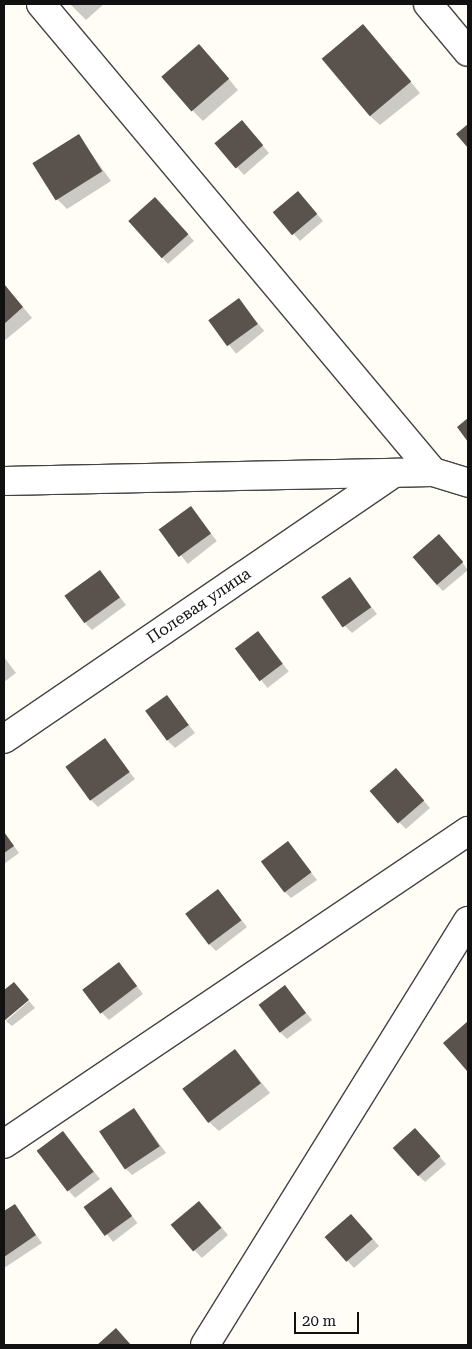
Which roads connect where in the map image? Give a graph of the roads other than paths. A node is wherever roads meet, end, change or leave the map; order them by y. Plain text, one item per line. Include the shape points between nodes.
1 (41, 4) edge
2 (428, 4) edge
3 (468, 52) edge
4 (433, 472) junction
5 (394, 473) junction
6 (4, 481) edge
7 (468, 483) edge
8 (4, 739) edge
9 (468, 831) edge
10 (468, 921) edge
11 (4, 1144) edge
12 (205, 1345) edge

1 - 4 street
2 - 3 street
4 - 5 street
4 - 7 street
5 - 6 street
5 - 8 street, Полевая улица
9 - 11 street
10 - 12 street

